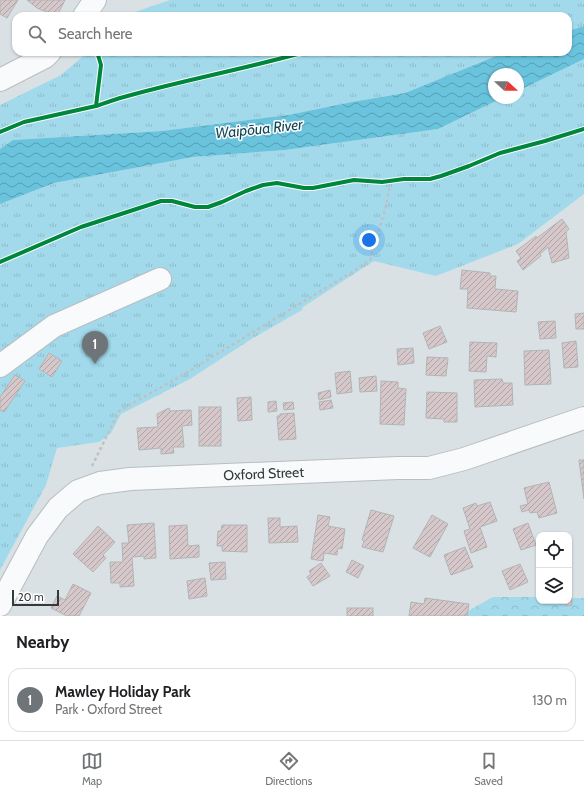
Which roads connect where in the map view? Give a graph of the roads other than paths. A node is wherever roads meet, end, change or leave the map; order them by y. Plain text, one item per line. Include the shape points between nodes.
1 (95, 0) edge
2 (87, 12) edge
3 (46, 56) edge
4 (0, 80) edge
5 (160, 279) dead end
6 (0, 366) edge
7 (584, 418) edge
8 (4, 580) edge
9 (0, 606) edge

1 - 2 street
3 - 4 street
5 - 6 street via 54,326
7 - 8 street, Oxford Street via 430,468 130,479 100,483 78,491 58,508
8 - 9 street, Oxford Street

